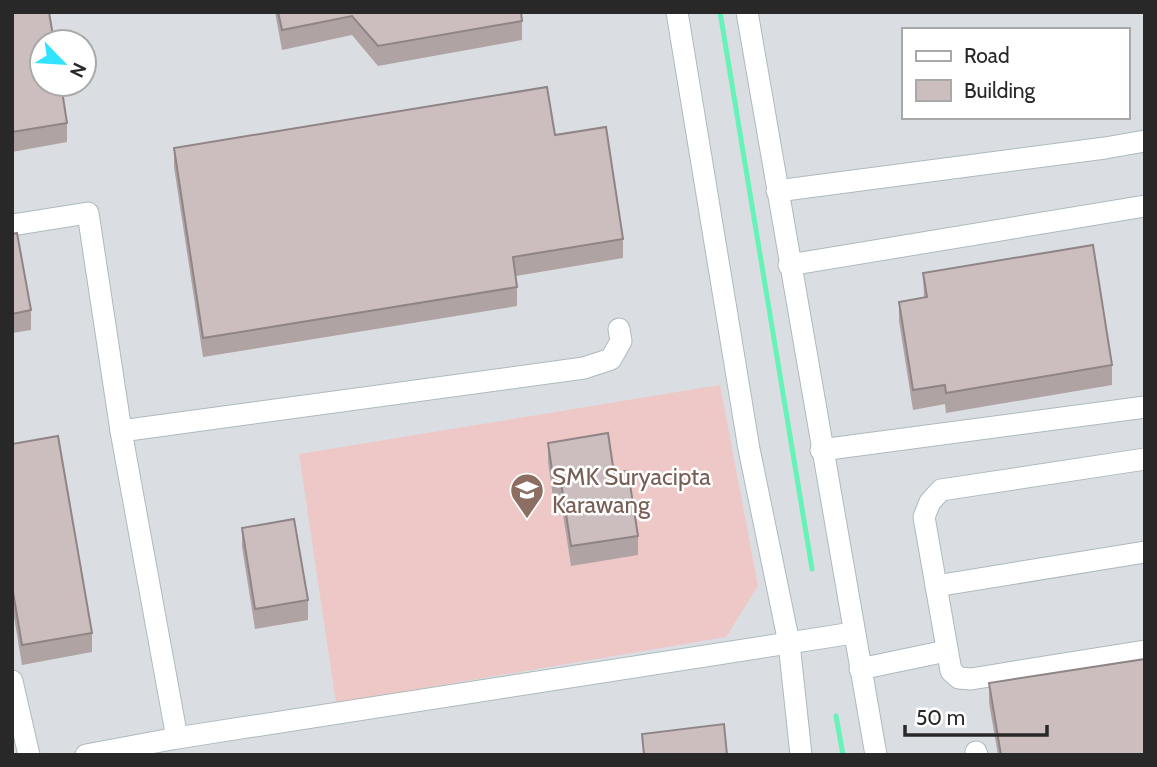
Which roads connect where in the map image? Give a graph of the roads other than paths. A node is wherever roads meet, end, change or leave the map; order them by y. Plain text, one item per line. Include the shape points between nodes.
1 (677, 12) edge
2 (747, 12) edge
3 (1145, 141) edge
4 (777, 191) junction
5 (1145, 206) edge
6 (12, 225) edge
7 (789, 265) junction
8 (619, 329) dead end
9 (1145, 407) edge
10 (121, 431) junction
11 (821, 450) junction
12 (1145, 458) edge
13 (1145, 552) edge
14 (936, 586) junction
15 (853, 633) junction
16 (789, 643) junction
17 (946, 651) junction
18 (1145, 651) edge
19 (860, 669) junction
20 (12, 681) edge
21 (177, 738) junction
22 (29, 755) edge
23 (86, 755) edge
24 (801, 755) edge
25 (876, 755) edge

1 - 16 street via 749,449
2 - 4 street
3 - 4 street
4 - 7 street
5 - 7 street
6 - 10 street via 88,214
7 - 11 street
8 - 10 street via 621,341 611,359 584,368
9 - 11 street
10 - 21 street
11 - 15 street
12 - 14 street via 941,491 930,502 925,517
13 - 14 street
14 - 17 street
15 - 16 street
15 - 19 street
16 - 21 street
16 - 24 street
17 - 18 street via 950,671 971,680
17 - 19 street
19 - 25 street
20 - 22 street
21 - 23 street

